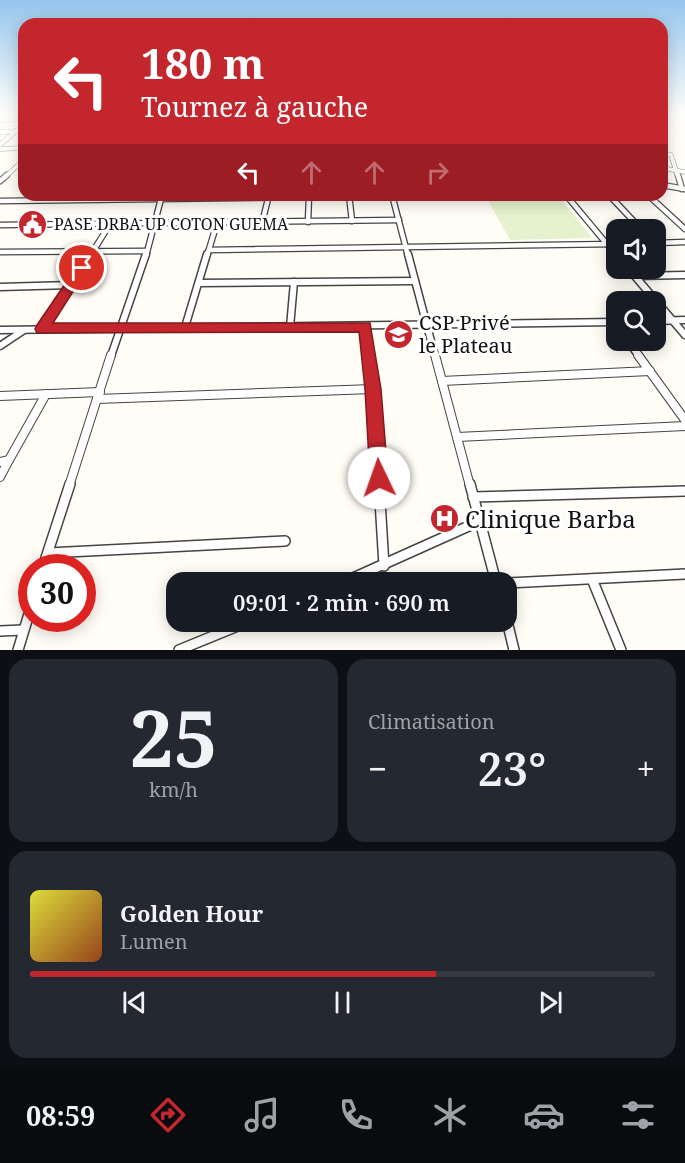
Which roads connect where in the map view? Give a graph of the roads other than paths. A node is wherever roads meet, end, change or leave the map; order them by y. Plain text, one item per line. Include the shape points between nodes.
1 (0, 147) edge
2 (18, 148) edge
3 (668, 154) edge
4 (18, 165) edge
5 (668, 169) edge
6 (676, 170) junction
7 (685, 172) edge
8 (0, 181) edge
9 (668, 186) edge
10 (683, 189) edge
11 (18, 200) edge
12 (0, 201) edge
13 (160, 201) edge
14 (267, 201) edge
15 (309, 201) edge
16 (350, 201) edge
17 (394, 201) edge
18 (571, 201) edge
19 (615, 201) edge
20 (654, 201) edge
21 (632, 219) edge
22 (399, 220) junction
23 (352, 221) junction
24 (262, 222) junction
25 (308, 222) junction
26 (154, 223) junction
27 (217, 223) junction
28 (110, 224) junction
29 (0, 225) edge
30 (685, 230) edge
31 (685, 242) edge
32 (606, 243) edge
33 (666, 243) edge
34 (606, 244) edge
35 (406, 248) junction
36 (209, 250) junction
37 (94, 251) junction
38 (146, 251) junction
39 (0, 252) edge
40 (666, 275) edge
41 (685, 275) edge
42 (638, 279) edge
43 (415, 281) junction
44 (294, 282) junction
45 (199, 283) junction
46 (71, 285) junction
47 (0, 287) edge
48 (666, 320) edge
49 (673, 320) junction
50 (685, 320) edge
51 (606, 323) edge
52 (427, 326) junction
53 (120, 327) junction
54 (185, 327) junction
55 (290, 327) junction
56 (365, 327) junction
57 (25, 329) junction
58 (42, 329) junction
59 (0, 330) edge
60 (685, 335) edge
61 (0, 346) edge
62 (635, 351) edge
63 (650, 371) junction
64 (442, 381) junction
65 (373, 389) junction
66 (46, 394) junction
67 (99, 395) junction
68 (0, 396) edge
69 (685, 420) edge
70 (685, 426) edge
71 (457, 437) junction
72 (9, 460) junction
73 (0, 462) edge
74 (0, 477) edge
75 (685, 491) edge
76 (473, 497) junction
77 (480, 521) junction
78 (285, 541) dead end
79 (48, 553) joint
80 (384, 566) junction
81 (369, 572) edge
82 (493, 572) edge
83 (684, 577) edge
84 (592, 579) junction
85 (517, 583) edge
86 (18, 630) edge
87 (0, 631) edge
88 (22, 632) edge
89 (223, 632) edge
90 (510, 632) edge
91 (18, 650) edge
92 (179, 650) edge
93 (514, 650) edge
94 (621, 650) edge

1 - 2 street
3 - 6 street
4 - 8 street
5 - 6 street
6 - 7 street
6 - 10 street
9 - 10 street
11 - 12 street
13 - 26 street
14 - 24 street
15 - 25 street
16 - 23 street
17 - 22 street
18 - 32 street
19 - 21 street
20 - 30 street
22 - 23 street
22 - 35 street
23 - 25 street
24 - 25 street
24 - 27 street
26 - 27 street
26 - 28 street
26 - 38 street
27 - 36 street
28 - 29 street
28 - 37 street
31 - 33 street
34 - 35 street
35 - 36 street
35 - 43 street
36 - 45 street
37 - 38 street
37 - 39 street
37 - 46 street
38 - 53 street
40 - 41 street
42 - 49 street
43 - 44 street
43 - 52 street
44 - 45 street
44 - 55 street
45 - 54 street
46 - 47 street
46 - 58 street
48 - 49 street
49 - 50 street
49 - 60 street
51 - 52 street
52 - 56 street
52 - 64 street
53 - 54 street
53 - 58 street
53 - 67 street
54 - 55 street
55 - 56 street
56 - 65 street
57 - 58 street
57 - 59 street
57 - 61 street
62 - 63 street
63 - 64 street
63 - 69 street
64 - 71 street
65 - 67 street
65 - 80 street
66 - 67 street
66 - 68 street
66 - 72 street
67 - 79 street
70 - 71 street
71 - 76 street
72 - 73 street
72 - 74 street
75 - 76 street
76 - 77 street
77 - 80 street
77 - 82 street
78 - 79 street
80 - 81 street
83 - 84 street
84 - 85 street
84 - 94 street
86 - 87 street
88 - 91 street
89 - 92 street
90 - 93 street

